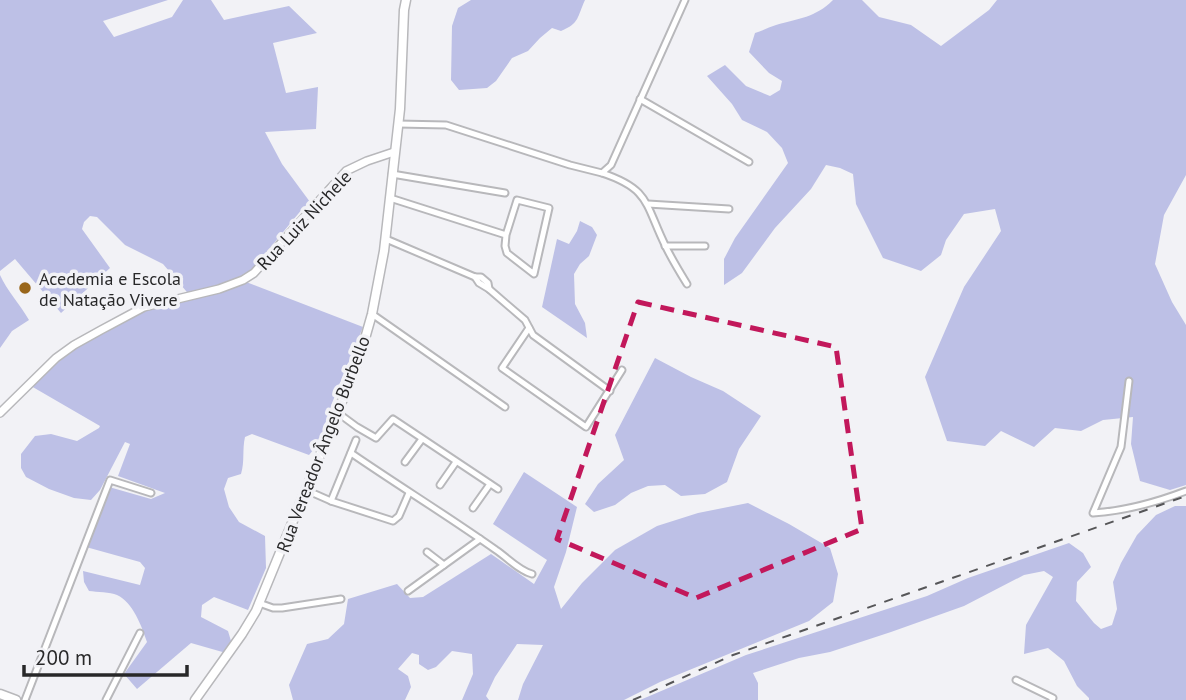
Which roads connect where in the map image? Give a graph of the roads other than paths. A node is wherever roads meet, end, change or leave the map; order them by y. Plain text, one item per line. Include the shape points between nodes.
1 (404, 0) edge
2 (685, 0) edge
3 (640, 99) junction
4 (398, 124) junction
5 (394, 152) junction
6 (750, 162) dead end
7 (602, 173) junction
8 (392, 174) junction
9 (506, 193) dead end
10 (390, 198) junction
11 (648, 204) junction
12 (729, 209) dead end
13 (506, 235) junction
14 (386, 239) junction
15 (665, 246) junction
16 (705, 246) dead end
17 (687, 284) dead end
18 (372, 314) junction
19 (529, 328) junction
20 (622, 370) dead end
21 (1129, 381) dead end
22 (610, 391) junction
23 (505, 407) dead end
24 (0, 413) edge
25 (338, 413) junction
26 (422, 439) junction
27 (356, 440) dead end
28 (351, 453) junction
29 (405, 462) dead end
30 (456, 462) junction
31 (490, 484) junction
32 (440, 485) dead end
33 (498, 489) dead end
34 (306, 490) junction
35 (1186, 491) edge
36 (151, 493) dead end
37 (409, 493) junction
38 (331, 501) junction
39 (474, 508) dead end
40 (480, 539) junction
41 (427, 552) dead end
42 (444, 565) junction
43 (532, 574) dead end
44 (408, 591) dead end
45 (341, 599) dead end
46 (259, 603) junction
47 (139, 634) dead end
48 (1016, 680) dead end
49 (0, 694) edge
50 (16, 700) edge
51 (25, 700) edge
52 (106, 700) edge
53 (195, 700) edge
54 (1052, 700) edge

1 - 4 main road, Rua Vereador Ângelo Burbello
2 - 3 street
3 - 6 street
3 - 7 street via 611,165
4 - 5 main road, Rua Vereador Ângelo Burbello
4 - 7 street via 446,125
5 - 8 main road, Rua Vereador Ângelo Burbello
5 - 24 street, Rua Luiz Nichele via 346,171 254,273 219,289 144,307 101,330 56,358
7 - 11 street via 636,188
8 - 9 street
8 - 10 main road, Rua Vereador Ângelo Burbello
10 - 13 street
10 - 14 main road, Rua Vereador Ângelo Burbello
11 - 12 street
11 - 15 street
13 - 13 street via 517,200 549,208 534,274 507,253
14 - 18 main road, Rua Vereador Ângelo Burbello
14 - 19 street via 475,277
15 - 16 street
15 - 17 street
18 - 23 street
18 - 25 main road, Rua Vereador Ângelo Burbello
19 - 22 street
19 - 22 street via 502,368 586,427
20 - 22 street
21 - 35 street via 1121,447 1093,513
25 - 26 street via 376,438 393,419
25 - 34 main road, Rua Vereador Ângelo Burbello
26 - 29 street
26 - 30 street
27 - 28 street
28 - 37 street
28 - 38 street
30 - 31 street
30 - 32 street
31 - 33 street
31 - 39 street
34 - 38 street
34 - 46 main road, Rua Vereador Ângelo Burbello
36 - 51 street via 110,480
37 - 38 street via 393,521
37 - 40 street
40 - 42 street
40 - 43 street
41 - 42 street
42 - 44 street
45 - 46 street via 282,608
46 - 53 main road, Rua Vereador Ângelo Burbello
47 - 52 street
48 - 54 street
49 - 50 main road

